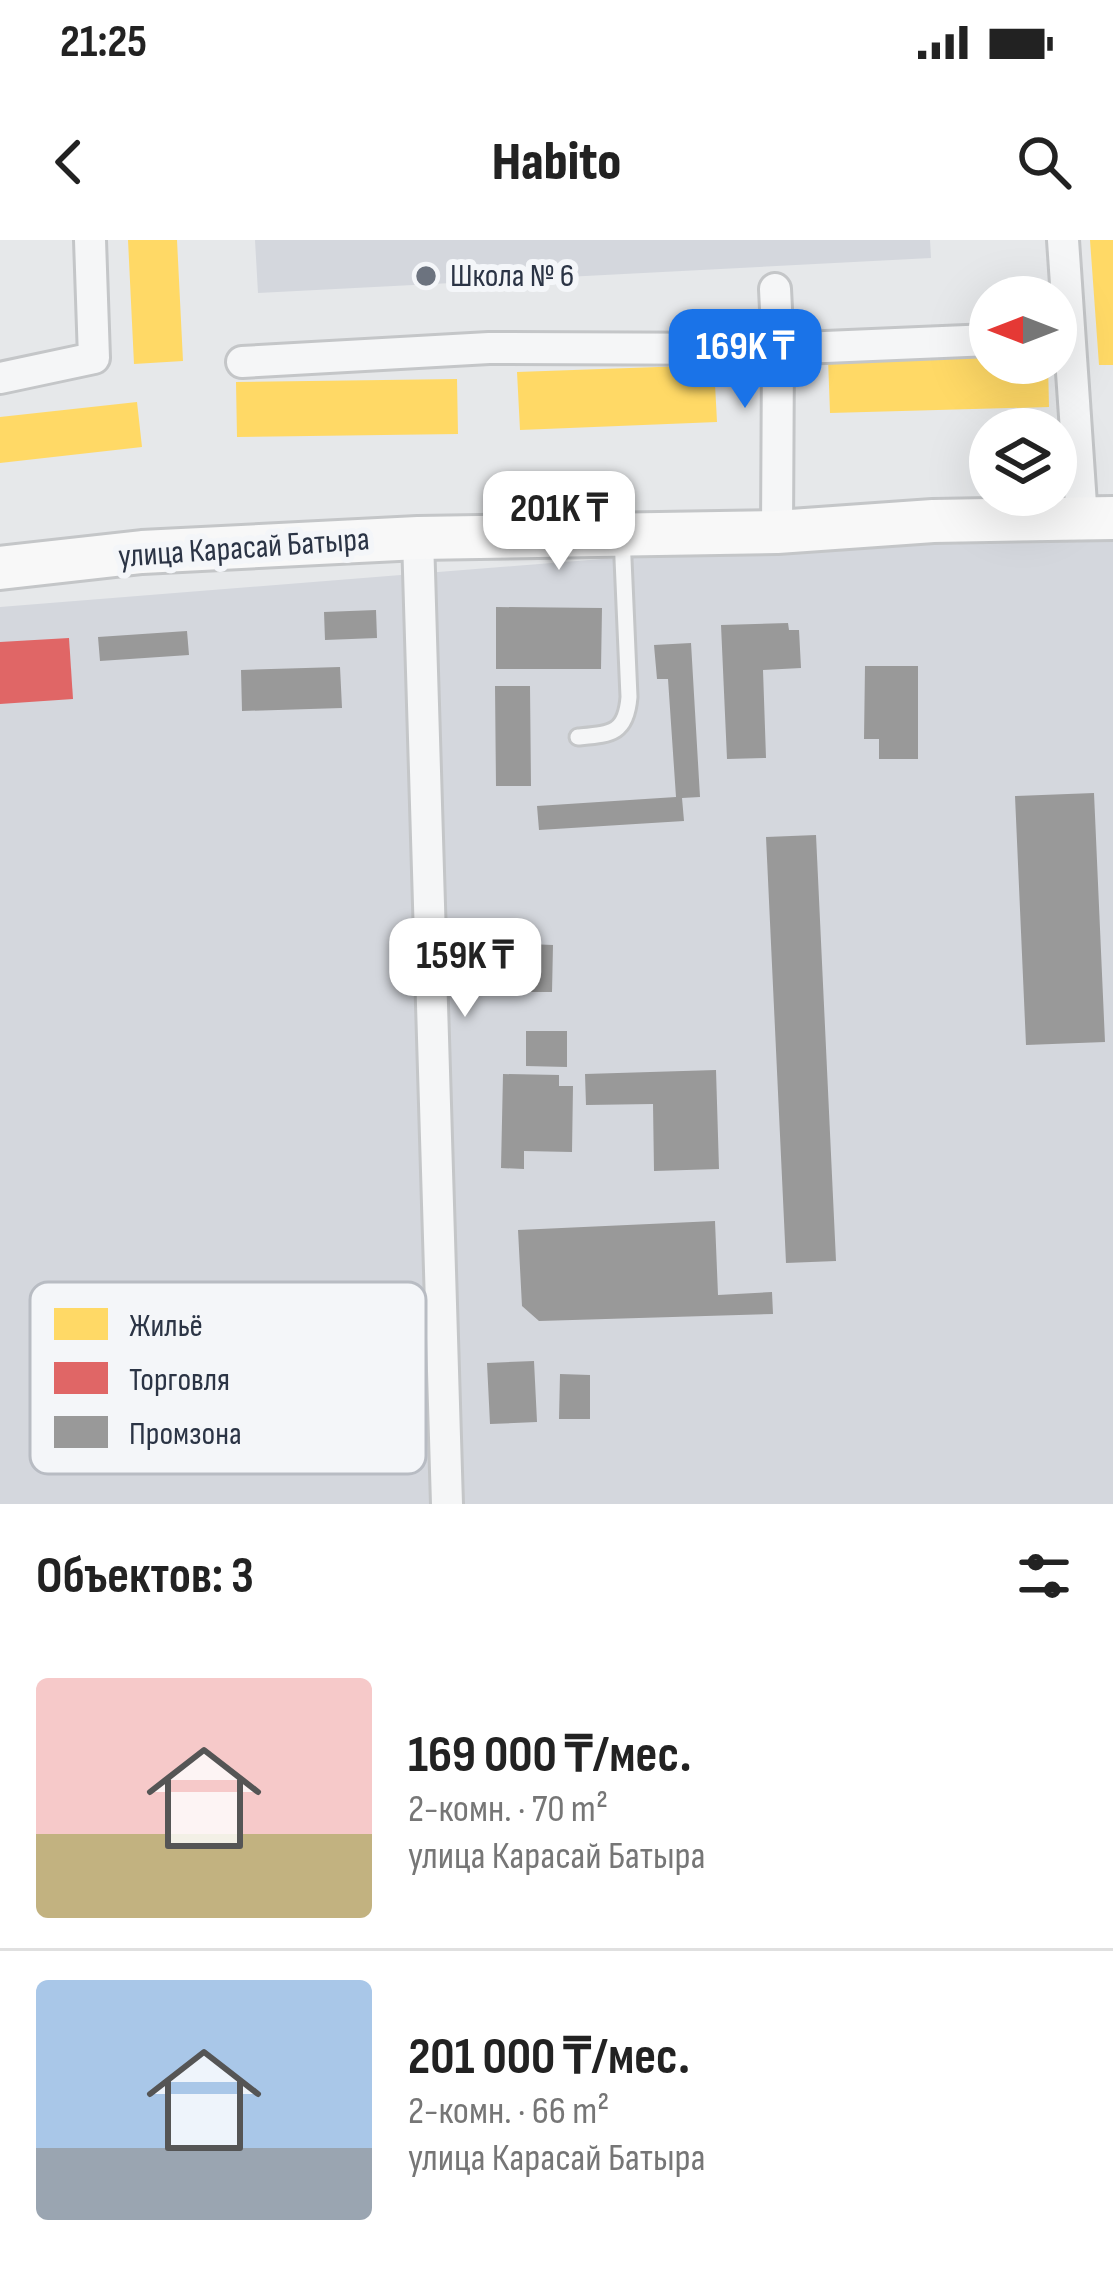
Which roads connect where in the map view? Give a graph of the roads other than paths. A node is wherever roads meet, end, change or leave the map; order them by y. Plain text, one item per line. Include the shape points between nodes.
1 (90, 240) edge
2 (1063, 240) edge
3 (1063, 276) edge
4 (775, 289) dead end
5 (969, 341) edge
6 (778, 349) junction
7 (242, 362) dead end
8 (0, 378) edge
9 (1072, 384) edge
10 (1097, 519) edge
11 (622, 532) junction
12 (777, 532) junction
13 (418, 538) junction
14 (0, 568) edge
15 (578, 736) dead end
16 (447, 1504) edge

1 - 8 street via 94,358
2 - 3 street, улица Карасай Батыра
4 - 6 street
5 - 6 street
6 - 7 street via 489,348
6 - 12 street
9 - 10 street, улица Карасай Батыра
10 - 12 main road, улица Карасай Батыра
11 - 12 main road, улица Карасай Батыра
11 - 13 main road, улица Карасай Батыра
11 - 15 lane via 628,716 620,729
13 - 14 main road, улица Карасай Батыра
13 - 16 street

